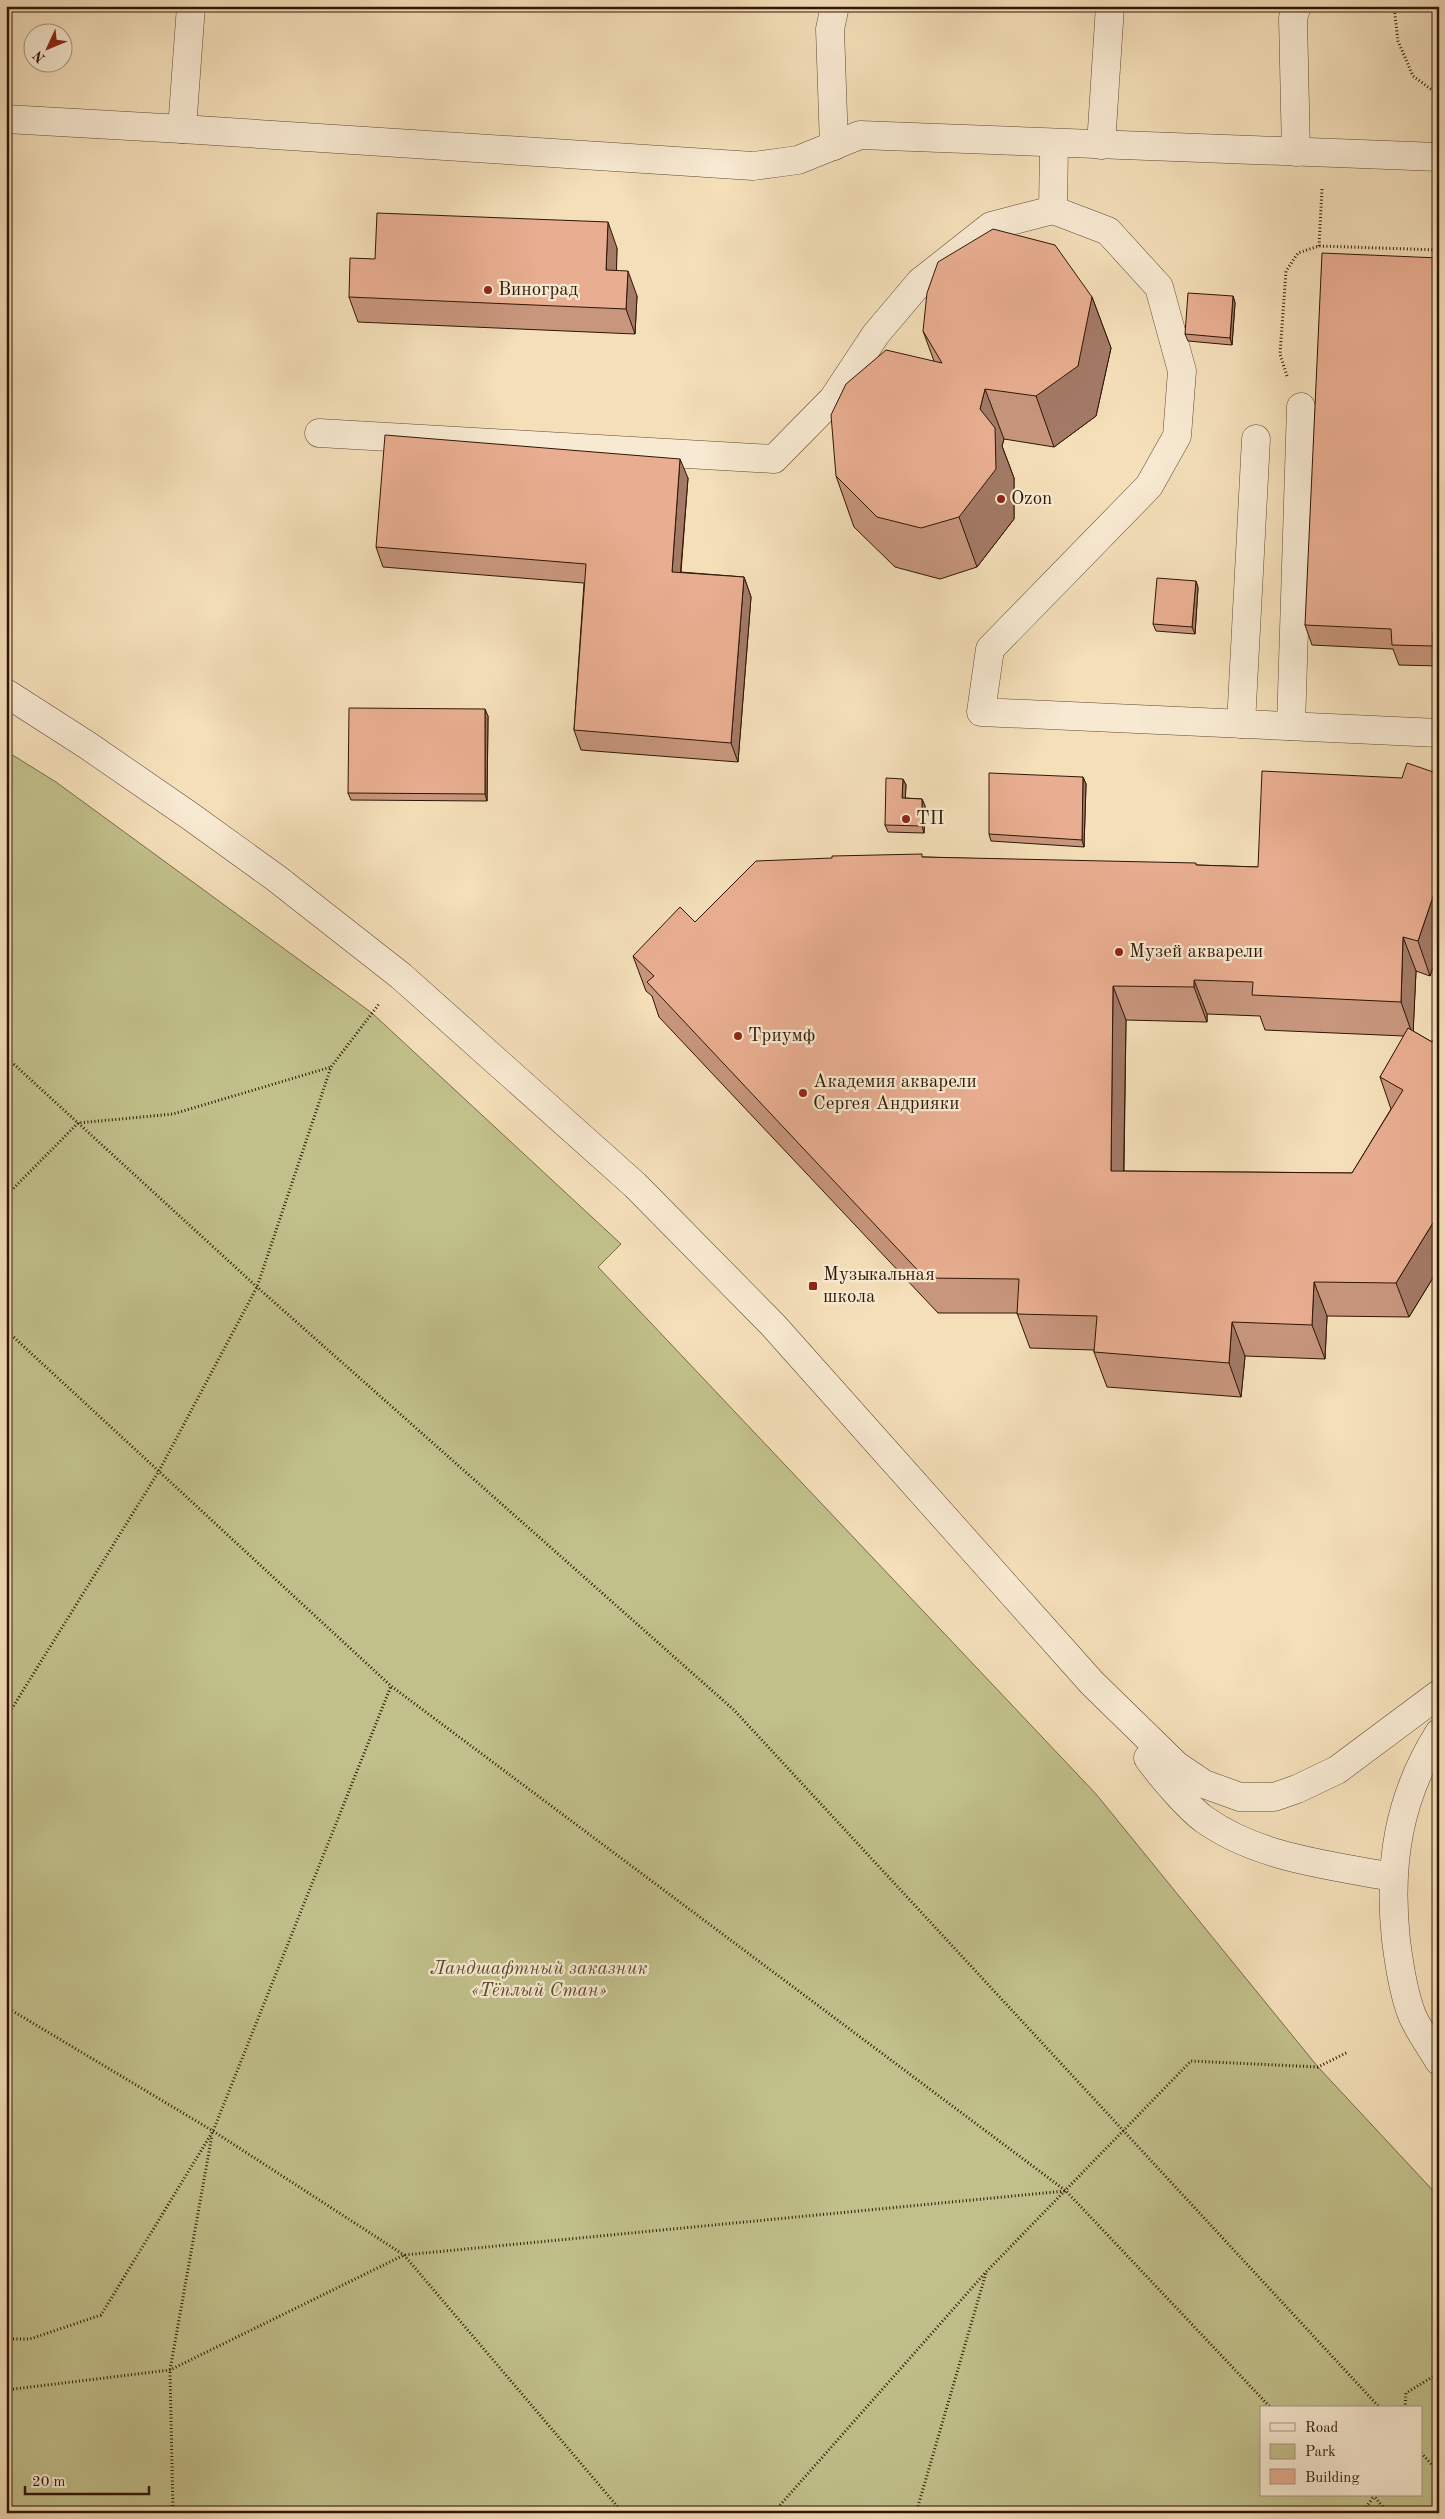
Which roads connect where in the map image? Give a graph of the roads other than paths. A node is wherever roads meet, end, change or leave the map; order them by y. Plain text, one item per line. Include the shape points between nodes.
1 (192, 6) edge
2 (835, 6) edge
3 (1110, 6) edge
4 (1297, 6) edge
5 (6, 119) edge
6 (182, 129) junction
7 (1054, 144) junction
8 (1101, 145) junction
9 (834, 146) junction
10 (1296, 152) junction
11 (1439, 157) edge
12 (1053, 210) junction
13 (1302, 407) road end
14 (319, 433) dead end
15 (1256, 439) dead end
16 (6, 693) edge
17 (1241, 724) junction
18 (1291, 726) junction
19 (1439, 733) edge
20 (1092, 1683) junction
21 (1439, 1694) edge
22 (1439, 1733) edge
23 (1392, 1878) junction
24 (1439, 2061) edge

1 - 6 street
2 - 9 street via 830,28
3 - 8 street
4 - 10 street via 1293,18
5 - 6 street
6 - 9 street via 753,166 798,160
7 - 8 street
7 - 9 street via 860,135
7 - 12 street
8 - 10 street
10 - 11 street
12 - 14 street via 991,226 920,282 876,334 833,399 774,459
12 - 17 street via 1108,231 1159,287 1182,371 1177,436 1149,486 990,649 981,712
13 - 18 street
15 - 17 street
16 - 20 street via 190,816 354,939 401,976 635,1185 772,1325
17 - 18 street
18 - 19 street
20 - 21 street via 1176,1765 1204,1784 1240,1797 1274,1797 1337,1770
20 - 23 street via 1157,1771 1204,1819 1247,1843 1296,1859
22 - 23 street via 1412,1785 1398,1828
23 - 24 street via 1399,1962 1412,2014

